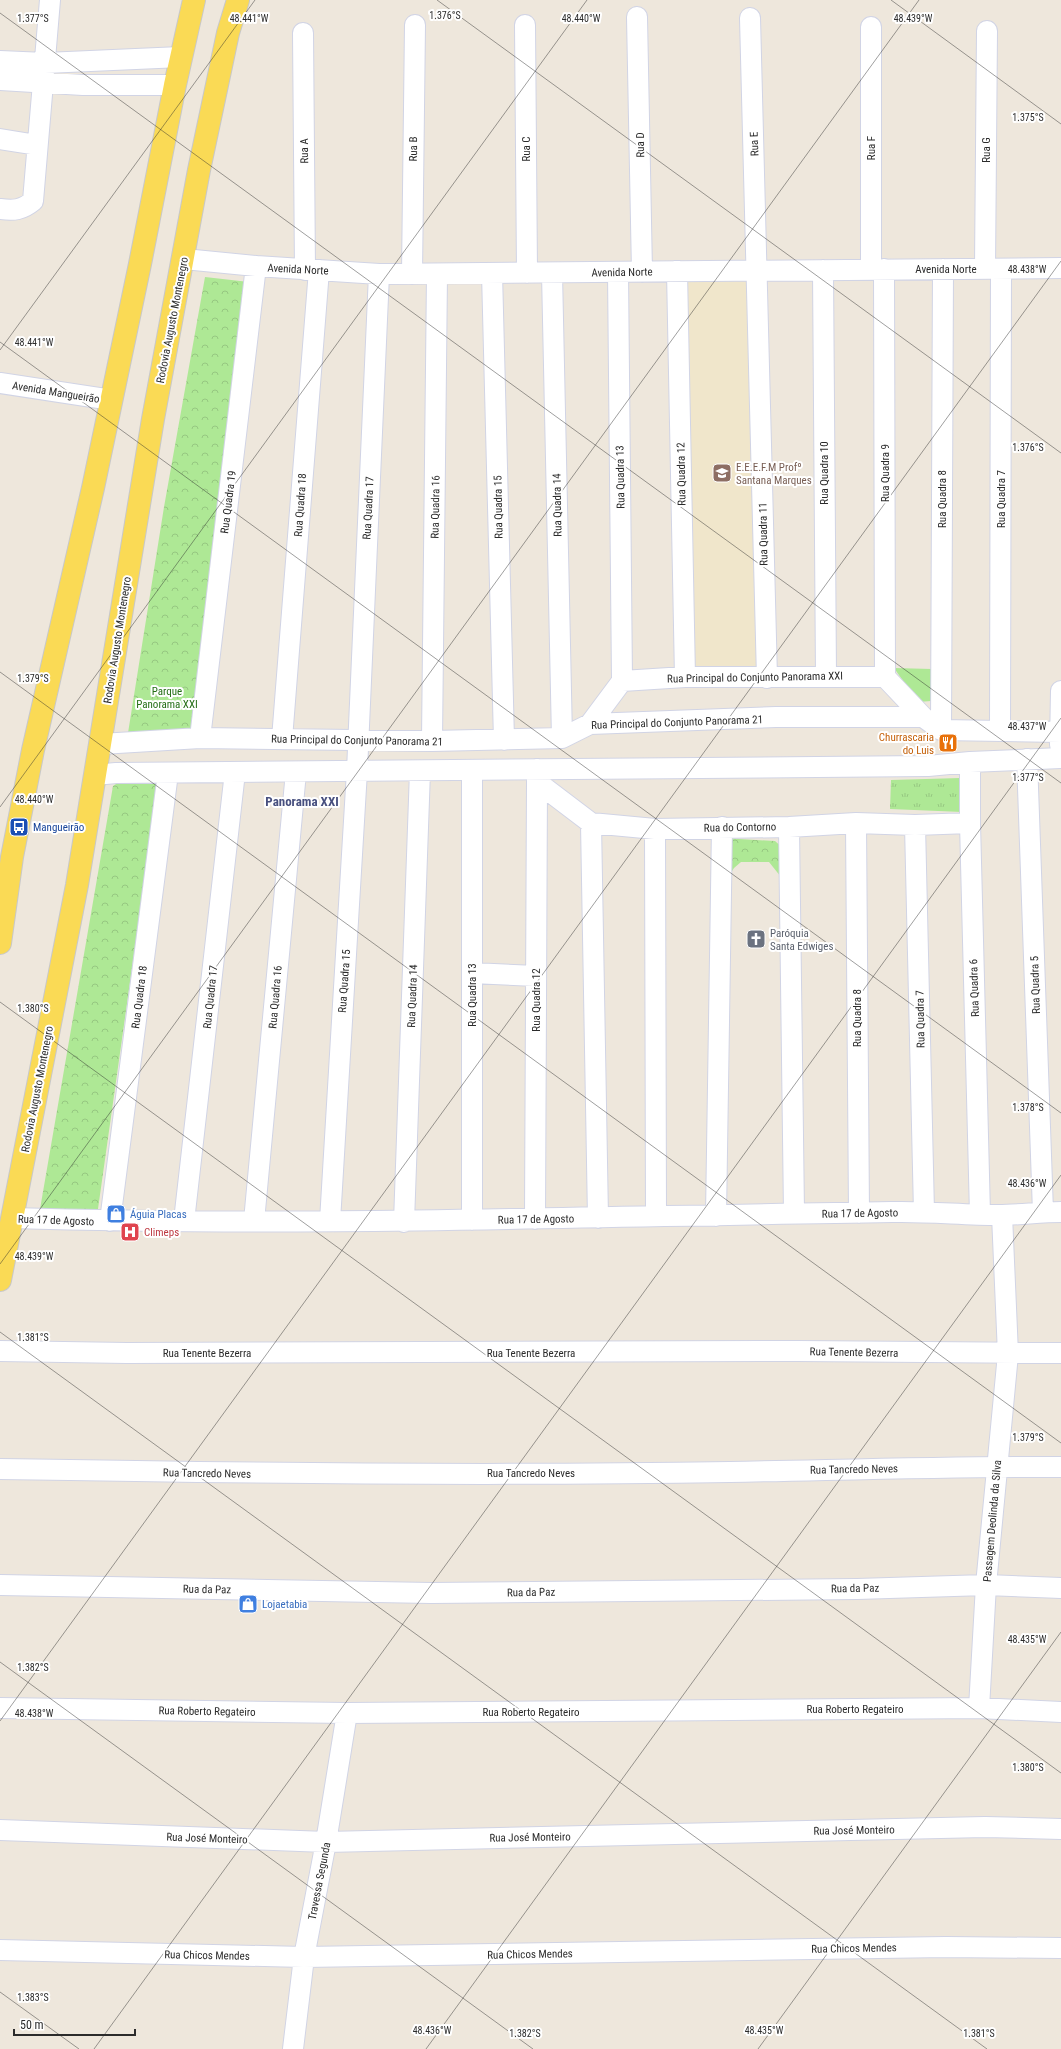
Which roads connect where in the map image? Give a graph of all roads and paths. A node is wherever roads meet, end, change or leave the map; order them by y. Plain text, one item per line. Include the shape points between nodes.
1 (50, 0) edge
2 (194, 0) edge
3 (238, 0) edge
4 (637, 17) dead end
5 (750, 18) dead end
6 (415, 25) dead end
7 (525, 25) dead end
8 (871, 27) dead end
9 (987, 30) dead end
10 (303, 33) dead end
11 (181, 57) junction
12 (0, 61) edge
13 (45, 63) junction
14 (0, 80) edge
15 (44, 83) junction
16 (174, 85) junction
17 (0, 139) edge
18 (37, 145) junction
19 (0, 208) edge
20 (184, 259) junction
21 (256, 266) junction
22 (1061, 268) edge
23 (943, 269) junction
24 (993, 269) junction
25 (312, 270) junction
26 (823, 270) junction
27 (878, 270) junction
28 (677, 271) junction
29 (758, 271) junction
30 (618, 272) junction
31 (642, 272) junction
32 (492, 273) junction
33 (527, 273) junction
34 (552, 273) junction
35 (379, 274) junction
36 (412, 274) junction
37 (437, 274) junction
38 (0, 383) edge
39 (112, 400) junction
40 (826, 676) junction
41 (685, 677) junction
42 (884, 677) junction
43 (767, 678) junction
44 (622, 681) junction
45 (1061, 692) edge
46 (924, 717) junction
47 (590, 724) junction
48 (940, 730) junction
49 (1000, 730) junction
50 (1061, 732) edge
51 (200, 738) junction
52 (562, 738) junction
53 (282, 739) junction
54 (504, 740) junction
55 (358, 741) junction
56 (432, 741) junction
57 (101, 744) junction
58 (1060, 758) edge
59 (1027, 759) junction
60 (970, 762) junction
61 (472, 770) junction
62 (357, 771) junction
63 (420, 771) junction
64 (168, 772) junction
65 (235, 772) junction
66 (296, 772) junction
67 (95, 775) junction
68 (537, 776) junction
69 (591, 823) junction
70 (856, 823) junction
71 (970, 823) junction
72 (915, 825) junction
73 (722, 827) junction
74 (788, 827) junction
75 (655, 829) junction
76 (0, 943) edge
77 (472, 973) junction
78 (536, 976) junction
79 (924, 1212) junction
80 (1052, 1212) edge
81 (794, 1213) junction
82 (859, 1213) junction
83 (980, 1214) junction
84 (1002, 1215) junction
85 (656, 1216) junction
86 (716, 1216) junction
87 (12, 1218) junction
88 (598, 1218) junction
89 (535, 1219) junction
90 (472, 1220) junction
91 (184, 1221) junction
92 (254, 1221) junction
93 (330, 1221) junction
94 (110, 1222) junction
95 (404, 1222) junction
96 (0, 1280) edge
97 (0, 1351) edge
98 (1061, 1353) edge
99 (1008, 1354) junction
100 (997, 1466) junction
101 (1061, 1467) edge
102 (0, 1469) edge
103 (0, 1585) edge
104 (986, 1585) junction
105 (1061, 1588) edge
106 (0, 1708) edge
107 (979, 1708) junction
108 (1061, 1712) edge
109 (347, 1713) junction
110 (1061, 1829) edge
111 (0, 1830) edge
112 (326, 1842) junction
113 (1061, 1948) edge
114 (0, 1950) edge
115 (304, 1957) junction
116 (293, 2049) edge

1 - 13 street
2 - 11 main road
3 - 20 main road, Rodovia Augusto Montenegro via 228,33 199,170
4 - 31 street, Rua D
5 - 29 street, Rua E
6 - 36 street, Rua B
7 - 33 street, Rua C
8 - 27 street, Rua F
9 - 24 street, Rua G
10 - 25 street, Rua A
11 - 13 street
11 - 16 main road
12 - 13 street
13 - 15 street
14 - 15 street
15 - 16 street
15 - 18 street
16 - 39 main road
17 - 18 street
18 - 19 street via 33,201 22,209
20 - 21 street, Avenida Norte
20 - 57 main road, Rodovia Augusto Montenegro via 153,419
21 - 25 street, Avenida Norte
21 - 51 street, Rua Quadra 19
22 - 24 street, Avenida Norte
23 - 24 street, Avenida Norte
23 - 27 street, Avenida Norte
23 - 48 street, Rua Quadra 8
24 - 49 street, Rua Quadra 7
25 - 35 street, Avenida Norte
25 - 53 street, Rua Quadra 18
26 - 27 street, Avenida Norte
26 - 29 street, Avenida Norte
26 - 40 street, Rua Quadra 10
27 - 42 street, Rua Quadra 9
28 - 29 street, Avenida Norte
28 - 31 street, Avenida Norte
28 - 41 street, Rua Quadra 12
29 - 43 street, Rua Quadra 11
30 - 31 street, Avenida Norte
30 - 34 street, Avenida Norte
30 - 44 street, Rua Quadra 13
32 - 33 street, Avenida Norte
32 - 37 street, Avenida Norte
32 - 54 street, Rua Quadra 15
33 - 34 street, Avenida Norte
34 - 52 street, Rua Quadra 14
35 - 36 street, Avenida Norte
35 - 55 street, Rua Quadra 17
36 - 37 street, Avenida Norte
37 - 56 street, Rua Quadra 16
38 - 39 street, Avenida Mangueirão
39 - 76 main road via 33,750 12,858
40 - 42 street, Rua Principal do Conjunto Panorama XXI
40 - 43 street, Rua Principal do Conjunto Panorama XXI
41 - 43 street, Rua Principal do Conjunto Panorama XXI
41 - 44 street, Rua Principal do Conjunto Panorama XXI
42 - 46 street
44 - 47 street
45 - 50 street
46 - 47 street, Rua Principal do Conjunto Panorama 21 via 776,717
46 - 48 street
47 - 52 street, Rua Principal do Conjunto Panorama 21
48 - 49 street
49 - 50 street
50 - 58 street
51 - 53 street, Rua Principal do Conjunto Panorama 21
51 - 57 street, Rua Principal do Conjunto Panorama 21
52 - 54 street, Rua Principal do Conjunto Panorama 21
53 - 55 street, Rua Principal do Conjunto Panorama 21
54 - 56 street, Rua Principal do Conjunto Panorama 21
55 - 56 street, Rua Principal do Conjunto Panorama 21
55 - 62 street, Rua Quadra 15
57 - 67 main road, Rodovia Augusto Montenegro
58 - 59 street
59 - 60 street
59 - 80 street, Rua Quadra 5
60 - 68 street via 928,766
60 - 71 street, Rua Quadra 6
61 - 63 street
61 - 68 street
61 - 77 street, Rua Quadra 13
62 - 63 street
62 - 66 street
62 - 93 street, Rua Quadra 15
63 - 95 street, Rua Quadra 14
64 - 65 street
64 - 67 street
64 - 94 street, Rua Quadra 18
65 - 66 street
65 - 91 street, Rua Quadra 17
66 - 92 street, Rua Quadra 16
67 - 87 main road, Rodovia Augusto Montenegro via 77,885
68 - 69 street
68 - 78 street, Rua Quadra 12
69 - 75 street, Rua do Contorno
69 - 88 street
70 - 72 street, Rua do Contorno
70 - 74 street, Rua do Contorno
70 - 82 street, Rua Quadra 8
71 - 72 street, Rua do Contorno
71 - 83 street, Rua Quadra 6
72 - 79 street, Rua Quadra 7
73 - 74 street, Rua do Contorno
73 - 75 street, Rua do Contorno
73 - 86 street
74 - 81 street
75 - 85 street
77 - 78 street
77 - 90 street, Rua Quadra 13
78 - 89 street, Rua Quadra 12
79 - 82 street, Rua 17 de Agosto
79 - 83 street, Rua 17 de Agosto
80 - 84 street, Rua 17 de Agosto
81 - 82 street, Rua 17 de Agosto
81 - 86 street, Rua 17 de Agosto
83 - 84 street, Rua 17 de Agosto
84 - 99 street, Passagem Deolinda da Silva
85 - 86 street, Rua 17 de Agosto
85 - 88 street, Rua 17 de Agosto
87 - 94 street, Rua 17 de Agosto
87 - 96 main road, Rodovia Augusto Montenegro
88 - 89 street, Rua 17 de Agosto
89 - 90 street, Rua 17 de Agosto
90 - 95 street, Rua 17 de Agosto
91 - 92 street, Rua 17 de Agosto
91 - 94 street, Rua 17 de Agosto
92 - 93 street, Rua 17 de Agosto
93 - 95 street, Rua 17 de Agosto
97 - 99 street, Rua Tenente Bezerra via 798,1351
98 - 99 street, Rua Tenente Bezerra
99 - 100 street, Passagem Deolinda da Silva
100 - 101 street, Rua Tancredo Neves
100 - 102 street, Rua Tancredo Neves via 729,1472 271,1474
100 - 104 street, Passagem Deolinda da Silva
103 - 104 street, Rua da Paz via 431,1593 857,1589
104 - 105 street, Rua da Paz
104 - 107 street, Passagem Deolinda da Silva
106 - 109 street, Rua Roberto Regateiro
107 - 108 street, Rua Roberto Regateiro
107 - 109 street, Rua Roberto Regateiro
109 - 112 street, Travessa Segunda
110 - 112 street, Rua José Monteiro via 985,1827
111 - 112 street, Rua José Monteiro
112 - 115 street, Travessa Segunda
113 - 115 street, Rua Chicos Mendes via 946,1947
114 - 115 street, Rua Chicos Mendes
115 - 116 street, Travessa Segunda

